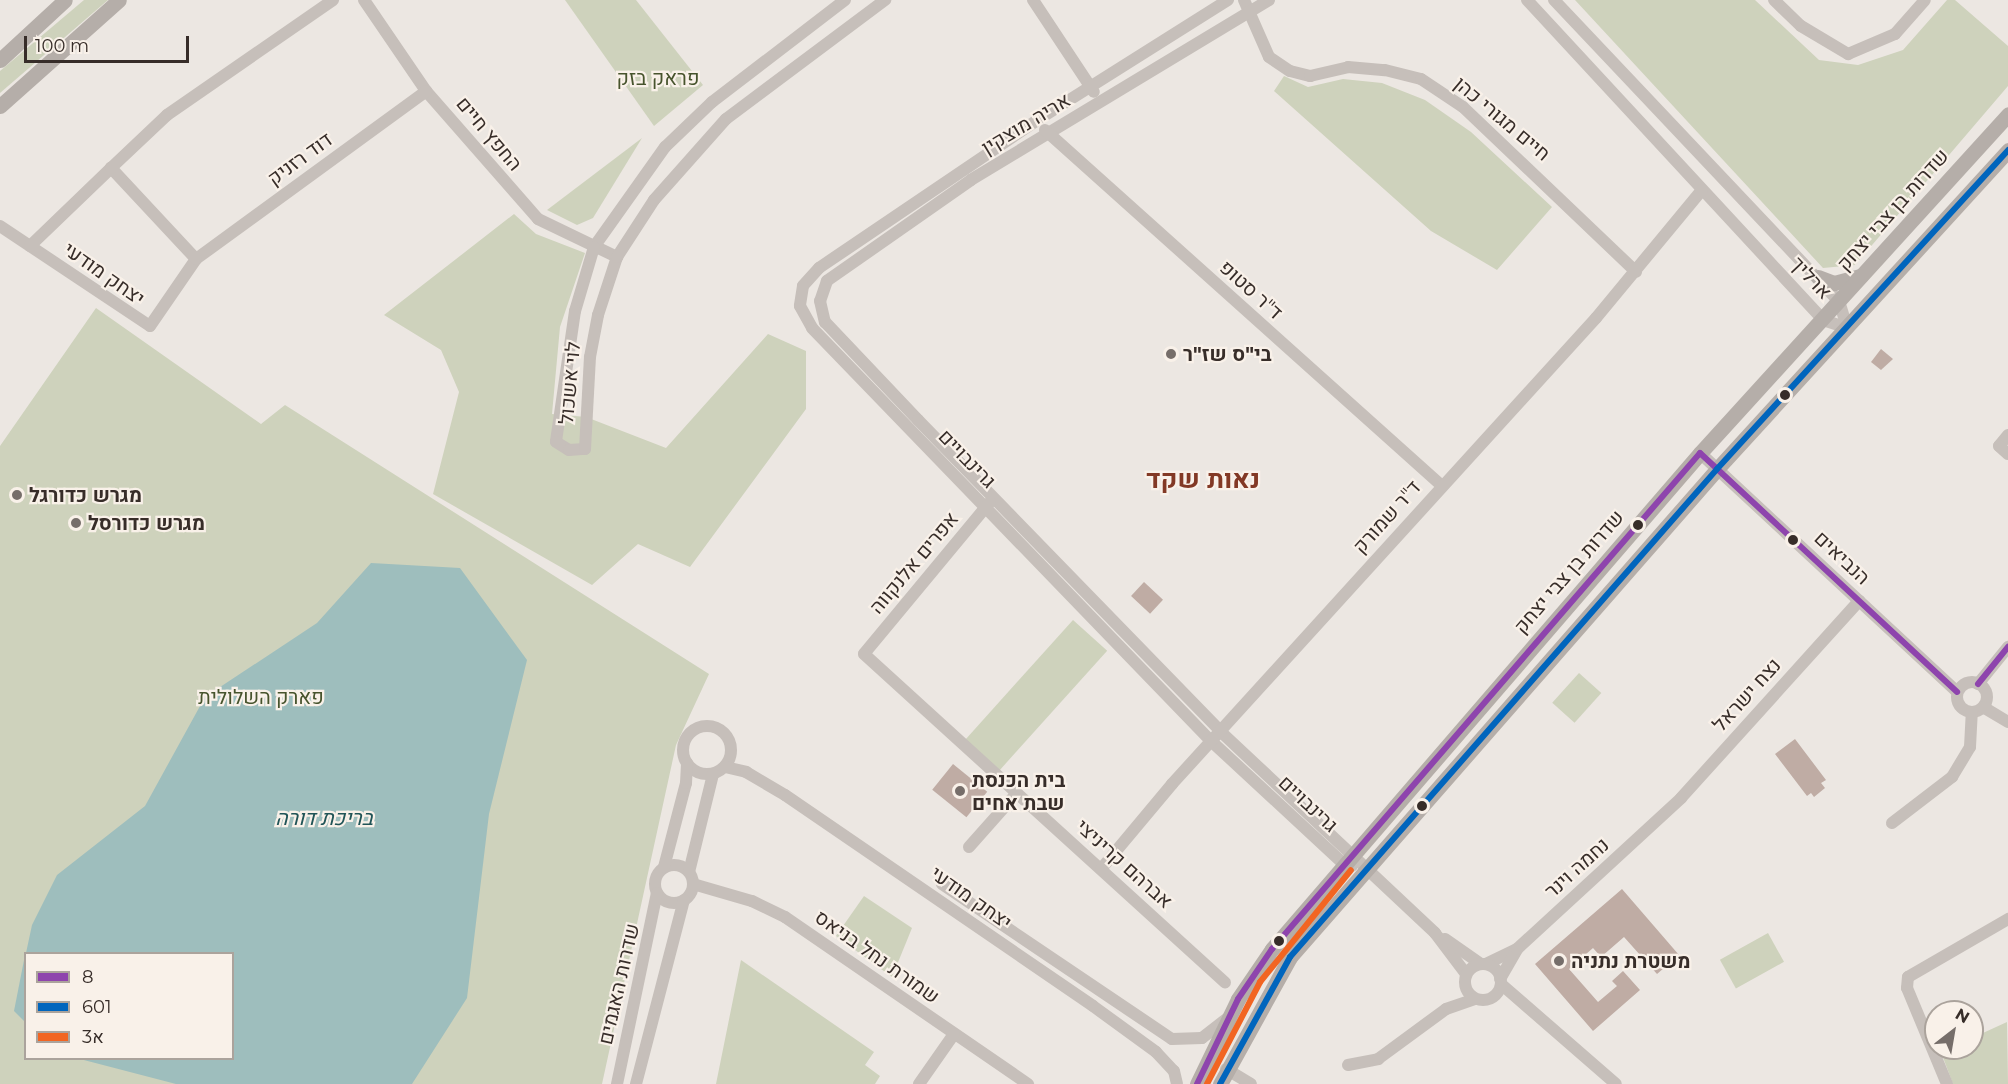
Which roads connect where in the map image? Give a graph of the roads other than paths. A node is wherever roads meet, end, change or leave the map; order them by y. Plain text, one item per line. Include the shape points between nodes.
1 (65, 0) edge
2 (119, 0) edge
3 (333, 0) edge
4 (364, 0) edge
5 (845, 0) edge
6 (885, 0) edge
7 (1033, 0) edge
8 (1228, 0) edge
9 (1244, 0) edge
10 (1269, 0) edge
11 (1527, 0) edge
12 (1554, 0) edge
13 (1774, 0) edge
14 (1925, 0) edge
15 (1247, 13) junction
16 (0, 60) edge
17 (1091, 87) junction
18 (426, 91) junction
19 (1101, 102) junction
20 (0, 106) edge
21 (2008, 114) edge
22 (1036, 122) junction
23 (1049, 134) junction
24 (2008, 150) edge
25 (111, 168) junction
26 (1702, 190) junction
27 (0, 226) edge
28 (30, 246) junction
29 (594, 247) junction
30 (617, 257) junction
31 (196, 259) junction
32 (1636, 272) junction
33 (1864, 274) junction
34 (1818, 277) junction
35 (803, 286) joint
36 (819, 301) joint
37 (1839, 301) junction
38 (1823, 320) junction
39 (1846, 328) junction
40 (2008, 435) edge
41 (1700, 453) junction
42 (2008, 454) edge
43 (1717, 469) junction
44 (1442, 485) junction
45 (990, 502) junction
46 (1859, 601) junction
47 (2008, 647) edge
48 (864, 654) joint
49 (1978, 684) junction
50 (1958, 692) junction
51 (1977, 710) junction
52 (2008, 722) edge
53 (1220, 731) junction
54 (1211, 741) junction
55 (687, 763) junction
56 (725, 767) junction
57 (713, 774) junction
58 (1017, 793) junction
59 (1664, 815) joint
60 (1892, 823) dead end
61 (969, 847) dead end
62 (1348, 860) junction
63 (664, 867) junction
64 (1364, 868) junction
65 (1101, 869) junction
66 (691, 878) junction
67 (942, 884) dead end
68 (657, 893) junction
69 (684, 900) junction
70 (2008, 919) edge
71 (1435, 933) junction
72 (1517, 949) junction
73 (1484, 964) junction
74 (1065, 965) junction
75 (1042, 971) junction
76 (1466, 979) junction
77 (1500, 982) junction
78 (1225, 983) dead end
79 (1492, 998) junction
80 (1475, 999) junction
81 (1446, 1009) junction
82 (1527, 1010) junction
83 (1229, 1017) junction
84 (954, 1034) junction
85 (1348, 1065) dead end
86 (1223, 1080) edge
87 (617, 1084) edge
88 (636, 1084) edge
89 (919, 1084) edge
90 (1028, 1084) edge
91 (1177, 1084) edge
92 (1197, 1084) edge
93 (1251, 1084) edge
94 (1616, 1084) edge
95 (1947, 1084) edge

1 - 16 main road
2 - 20 main road
3 - 25 street via 167,116
4 - 18 street, החפץ חיים
5 - 29 street, לוי אשכול via 712,102 665,147
6 - 30 street, לוי אשכול via 726,119 684,162
7 - 17 street
8 - 17 street, אריה מוצקין
9 - 15 street, חיים מגורי כהן
10 - 15 street, אריה מוצקין
11 - 26 street, ארליך
12 - 34 street, ארליך
13 - 14 street via 1801,26 1848,54 1894,34
15 - 19 street, אריה מוצקין
15 - 32 street, חיים מגורי כהן via 1269,57 1290,71 1310,76 1348,67 1421,79 1463,107
17 - 19 street
17 - 22 street, אריה מוצקין
18 - 29 street, החפץ חיים via 538,219
18 - 31 street, דוד רזניק
19 - 23 street, אריה מוצקין
21 - 33 main road, שדרות בן צבי יצחק
22 - 23 street, ד"ר סטופ
22 - 35 street, אריה מוצקין via 819,268
23 - 36 street, אריה מוצקין via 971,180 827,281
23 - 44 street, ד"ר סטופ
24 - 39 main road
25 - 28 street
25 - 31 street
26 - 32 street, ד"ר שמורק
26 - 38 street, ארליך
27 - 28 street, יצחק מודעי
28 - 31 street, יצחק מודעי via 144,326 150,326
29 - 30 street, החפץ חיים
29 - 30 street, לוי אשכול via 575,312 562,382 556,442 569,450 585,449 590,357
32 - 44 street, ד"ר שמורק
33 - 34 main road via 1834,283
33 - 37 main road, שדרות בן צבי יצחק
34 - 37 street, ארליך
35 - 45 street, גרינבויים via 800,306 812,328
36 - 45 street, גרינבויים via 825,322
37 - 38 main road, שדרות בן צבי יצחק
37 - 39 street, ארליך
38 - 39 street, ארליך
38 - 41 main road, שדרות בן צבי יצחק
39 - 43 main road
40 - 42 street via 1999,446
41 - 43 street, הנביאים
41 - 62 main road, שדרות בן צבי יצחק
43 - 46 street, הנביאים
43 - 64 main road
44 - 53 street, ד"ר שמורק
45 - 48 street, אפרים אלנקווה
45 - 53 street, גרינבויים
45 - 54 street, גרינבויים
46 - 50 street, הנביאים
46 - 59 street, נצח ישראל
47 - 49 street
48 - 58 street, אברהם קריניצי
49 - 50 street via 1966,683
49 - 51 street via 1986,695
50 - 51 street via 1958,704
51 - 52 street
51 - 60 street via 1970,747 1952,777
53 - 54 street, ד"ר שמורק
53 - 62 street, גרינבויים
54 - 62 street, גרינבויים
54 - 65 street, ד"ר שמורק
55 - 56 street via 685,739 694,729 708,726 723,731 731,744
55 - 57 street via 695,771
55 - 63 street via 686,783
56 - 57 street
56 - 75 street, יצחק מודעי via 746,772 793,800
57 - 66 street
58 - 61 street
58 - 65 street, אברהם קריניצי
59 - 72 street, נחמה וינר
62 - 64 street, גרינבויים
62 - 83 main road, שדרות בן צבי יצחק via 1272,949
63 - 66 street via 677,864
63 - 68 street via 656,876
64 - 71 street, גרינבויים
64 - 86 main road via 1277,974
65 - 78 street, אברהם קריניצי
66 - 69 street
66 - 84 street, שמורת נחל בניאס via 784,917
67 - 74 street, יצחק מודעי
68 - 69 street via 668,902
68 - 87 street, שדרות האגמים
69 - 88 street, שדרות האגמים
70 - 95 street via 1914,970 1907,988
71 - 73 street
71 - 76 street
72 - 73 street, נחמה וינר
72 - 77 street, נחמה וינר
73 - 76 street, נחמה וינר
73 - 77 street
74 - 75 street
74 - 83 street, יצחק מודעי via 1162,1034 1181,1042 1202,1038
75 - 91 street, יצחק מודעי via 1156,1052 1174,1071
76 - 80 street
76 - 81 street
77 - 79 street, נחמה וינר
77 - 82 street
79 - 80 street
79 - 82 street
80 - 81 street
81 - 85 street via 1378,1059
82 - 94 street
83 - 92 main road, שדרות בן צבי יצחק
84 - 89 street
84 - 90 street, שמורת נחל בניאס
86 - 93 street

